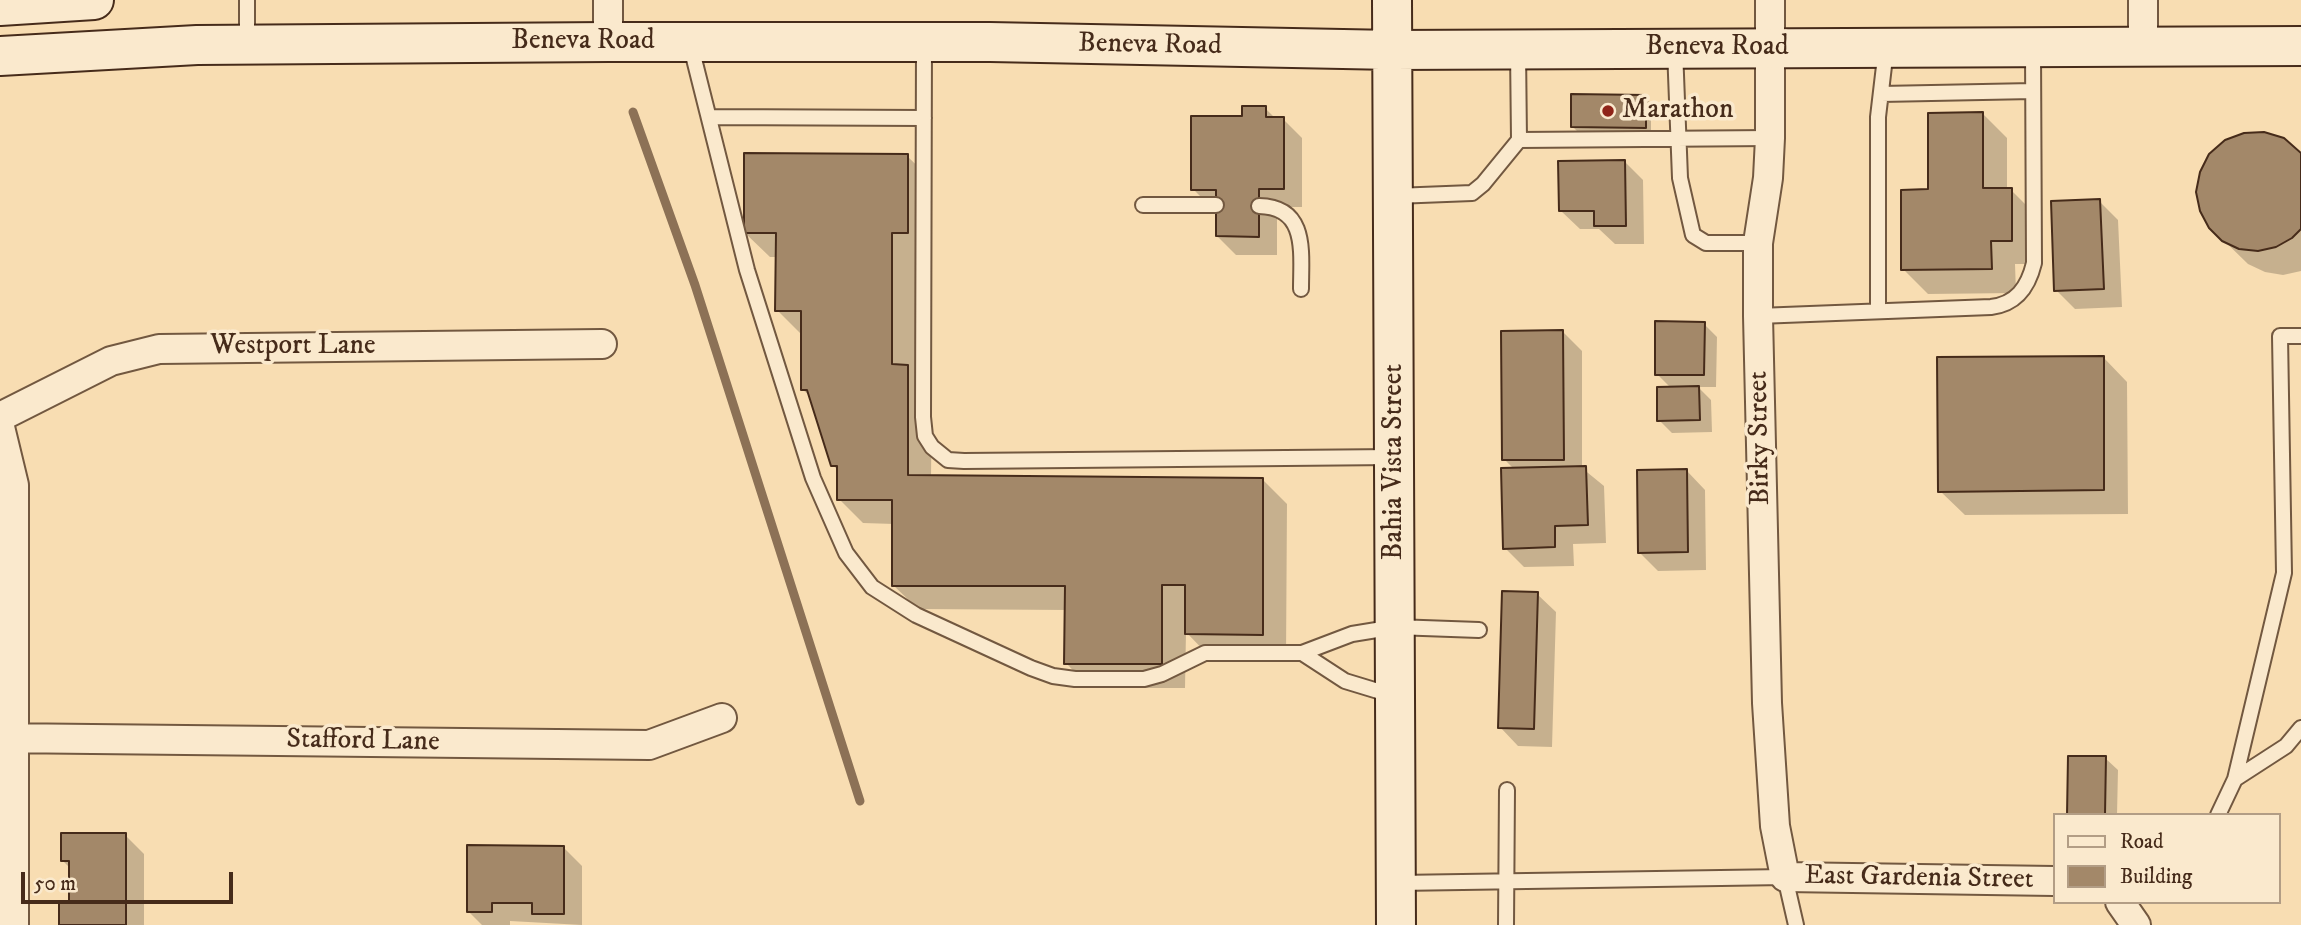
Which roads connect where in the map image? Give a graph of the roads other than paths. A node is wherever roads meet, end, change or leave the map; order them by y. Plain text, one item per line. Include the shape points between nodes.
1 (94, 0) edge
2 (247, 0) edge
3 (608, 0) edge
4 (1392, 0) edge
5 (1770, 0) edge
6 (2143, 0) edge
7 (0, 6) edge
8 (608, 42) junction
9 (689, 42) junction
10 (924, 42) junction
11 (247, 44) junction
12 (2033, 46) junction
13 (2301, 46) edge
14 (1771, 47) junction
15 (1886, 47) junction
16 (2143, 47) junction
17 (1675, 48) junction
18 (1518, 49) junction
19 (1393, 51) junction
20 (0, 57) edge
21 (2033, 91) junction
22 (1881, 94) junction
23 (710, 117) junction
24 (924, 118) junction
25 (1770, 138) junction
26 (1676, 139) junction
27 (1519, 140) junction
28 (1393, 196) junction
29 (1143, 205) dead end
30 (1216, 205) dead end
31 (1259, 206) dead end
32 (1758, 243) junction
33 (1301, 289) dead end
34 (1878, 310) junction
35 (1758, 316) junction
36 (2301, 336) edge
37 (601, 344) dead end
38 (0, 417) edge
39 (0, 428) edge
40 (1395, 457) junction
41 (1395, 627) junction
42 (1479, 630) dead end
43 (1302, 653) junction
44 (1395, 696) junction
45 (722, 718) dead end
46 (2301, 728) edge
47 (8, 738) edge
48 (2235, 779) junction
49 (1507, 790) dead end
50 (2219, 813) edge
51 (1785, 877) junction
52 (1507, 880) junction
53 (2052, 881) edge
54 (1396, 883) junction
55 (2121, 904) edge
56 (14, 925) edge
57 (1396, 925) edge
58 (1506, 925) edge
59 (1796, 925) edge
60 (2136, 925) edge

1 - 7 main road
2 - 11 lane
3 - 8 street
4 - 19 main road, Bahia Vista Street
5 - 14 street, Birky Street
6 - 16 street
8 - 9 main road, Beneva Road
8 - 11 main road, Beneva Road
9 - 10 main road, Beneva Road
9 - 23 lane
10 - 19 main road, Beneva Road
10 - 24 lane
11 - 20 main road, Beneva Road
12 - 15 main road, Beneva Road
12 - 16 main road, Beneva Road
12 - 21 lane
13 - 16 main road, Beneva Road
14 - 15 main road, Beneva Road
14 - 17 main road, Beneva Road
14 - 25 street, Birky Street
15 - 22 lane
17 - 18 main road, Beneva Road
17 - 26 lane
18 - 19 main road, Beneva Road
18 - 27 lane
19 - 28 main road, Bahia Vista Street
21 - 22 lane
21 - 34 lane via 2034,263 2021,292 2010,303 1990,307
22 - 34 lane
23 - 24 lane
23 - 43 lane via 747,270 813,478 846,553 872,587 916,615 1053,676 1144,679 1205,653
24 - 40 lane via 923,417 925,436 940,455 964,461
25 - 26 lane
25 - 32 street, Birky Street
26 - 27 lane
26 - 32 lane via 1693,235 1706,243
27 - 28 lane via 1472,193
28 - 40 main road, Bahia Vista Street
29 - 30 lane
31 - 33 lane via 1282,209 1294,221 1300,238
32 - 35 street, Birky Street
34 - 35 lane
35 - 51 street, Birky Street via 1767,703 1775,825
36 - 48 lane via 2280,336 2284,573
37 - 38 street, Westport Lane via 159,349 111,361
39 - 47 street via 14,485
40 - 41 main road, Bahia Vista Street
41 - 42 lane
41 - 43 lane via 1352,634
41 - 44 main road, Bahia Vista Street
43 - 44 lane via 1345,681
44 - 54 main road, Bahia Vista Street
45 - 47 street, Stafford Lane via 649,745
46 - 48 lane via 2286,746
47 - 56 street
48 - 50 lane
49 - 52 lane
51 - 52 lane
51 - 53 street, East Gardenia Street
51 - 59 lane
52 - 54 lane
52 - 58 lane
54 - 57 main road, Bahia Vista Street
55 - 60 street

